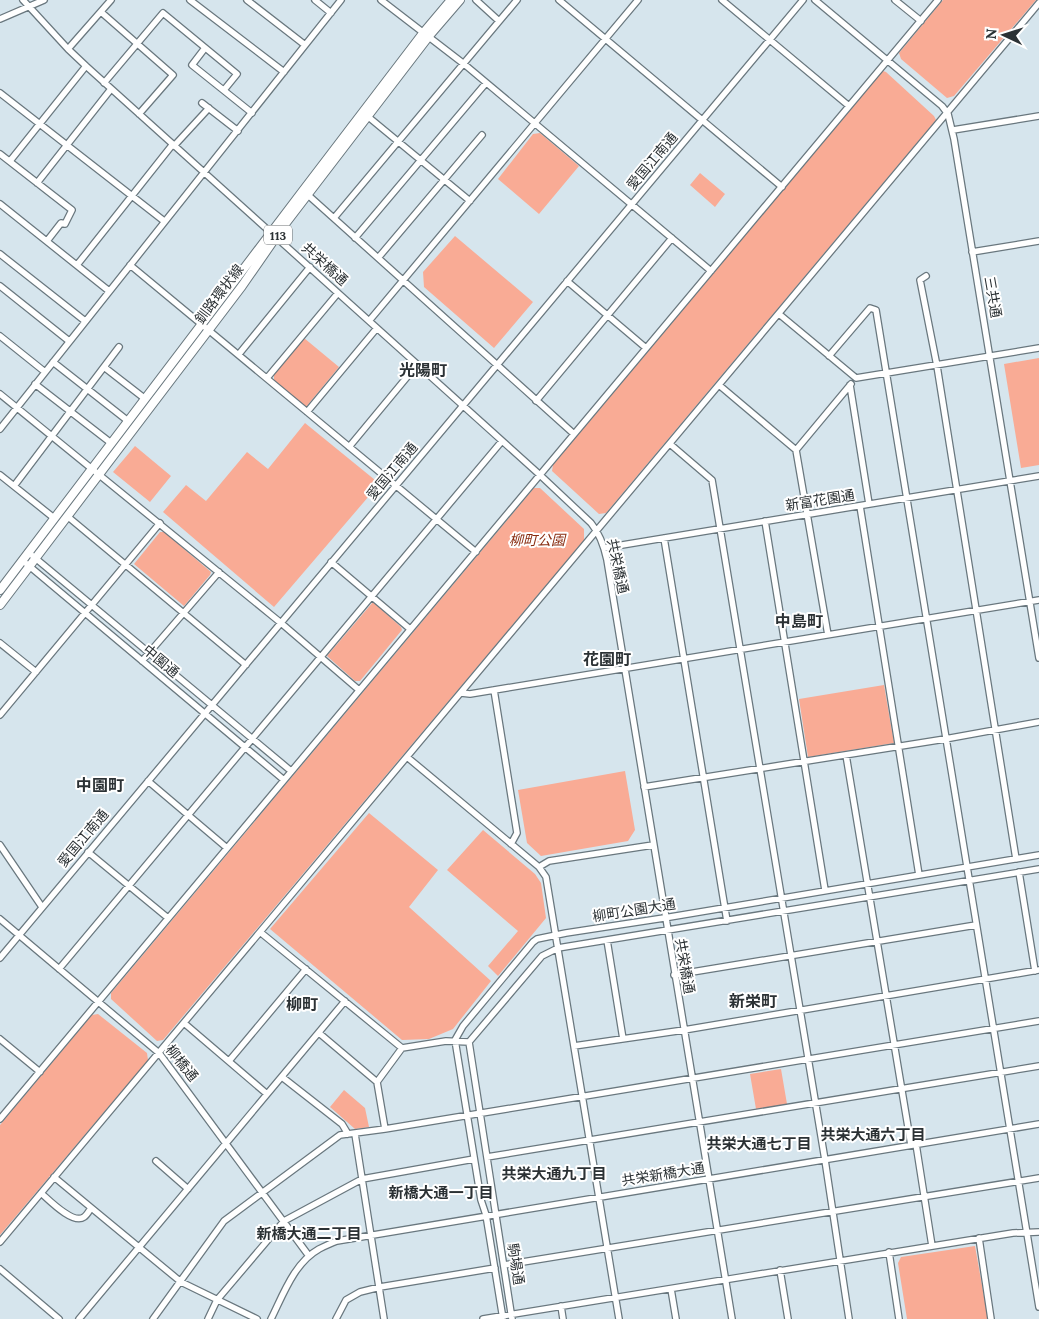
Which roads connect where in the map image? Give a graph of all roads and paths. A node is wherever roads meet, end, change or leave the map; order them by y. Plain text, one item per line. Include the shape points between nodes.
1 (23, 0) edge
2 (44, 0) edge
3 (111, 0) edge
4 (190, 0) edge
5 (247, 0) edge
6 (315, 0) edge
7 (341, 0) edge
8 (381, 0) edge
9 (460, 0) edge
10 (476, 0) edge
11 (517, 0) edge
12 (559, 0) edge
13 (638, 0) edge
14 (722, 0) edge
15 (803, 0) edge
16 (815, 0) edge
17 (895, 0) edge
18 (938, 0) edge
19 (446, 2) edge
20 (1039, 4) edge
21 (29, 6) junction
22 (0, 11) edge
23 (101, 12) junction
24 (331, 13) junction
25 (2, 18) edge
26 (920, 20) junction
27 (499, 21) junction
28 (426, 34) junction
29 (605, 38) junction
30 (770, 40) junction
31 (137, 43) junction
32 (305, 45) junction
33 (205, 48) junction
34 (68, 49) junction
35 (888, 60) junction
36 (464, 64) junction
37 (86, 66) junction
38 (284, 72) junction
39 (486, 82) junction
40 (104, 83) junction
41 (111, 89) junction
42 (224, 90) junction
43 (0, 93) edge
44 (202, 103) dead end
45 (849, 106) junction
46 (209, 108) junction
47 (252, 112) junction
48 (139, 114) junction
49 (365, 114) junction
50 (948, 114) junction
51 (1039, 116) edge
52 (702, 120) junction
53 (40, 124) junction
54 (535, 124) junction
55 (953, 130) junction
56 (238, 131) junction
57 (482, 135) dead end
58 (399, 141) junction
59 (66, 145) junction
60 (174, 145) junction
61 (0, 154) edge
62 (421, 160) junction
63 (10, 161) junction
64 (204, 172) junction
65 (444, 179) junction
66 (37, 183) junction
67 (782, 187) junction
68 (308, 195) junction
69 (131, 196) junction
70 (470, 201) junction
71 (0, 204) edge
72 (632, 205) junction
73 (334, 218) junction
74 (164, 221) junction
75 (274, 235) junction
76 (355, 238) junction
77 (672, 238) junction
78 (46, 241) junction
79 (1039, 241) edge
80 (972, 252) junction
81 (0, 254) edge
82 (378, 258) junction
83 (77, 265) junction
84 (130, 265) junction
85 (310, 267) junction
86 (711, 271) junction
87 (926, 276) dead end
88 (403, 281) junction
89 (567, 281) junction
90 (0, 286) edge
91 (110, 291) junction
92 (338, 293) junction
93 (779, 314) junction
94 (607, 315) junction
95 (85, 321) junction
96 (370, 321) junction
97 (205, 327) junction
98 (377, 328) junction
99 (0, 336) edge
100 (69, 341) junction
101 (119, 347) dead end
102 (646, 348) junction
103 (1039, 348) edge
104 (239, 354) junction
105 (829, 356) junction
106 (990, 356) junction
107 (53, 362) junction
108 (418, 365) junction
109 (497, 365) junction
110 (937, 366) junction
111 (104, 368) junction
112 (45, 372) junction
113 (887, 374) junction
114 (267, 378) junction
115 (856, 378) junction
116 (36, 384) junction
117 (719, 385) junction
118 (850, 385) junction
119 (88, 389) junction
120 (0, 394) edge
121 (144, 398) junction
122 (536, 400) junction
123 (463, 405) junction
124 (17, 407) junction
125 (71, 411) junction
126 (307, 412) junction
127 (128, 421) junction
128 (0, 429) edge
129 (574, 434) junction
130 (52, 435) junction
131 (502, 441) junction
132 (112, 443) junction
133 (670, 444) junction
134 (349, 447) junction
135 (796, 450) junction
136 (92, 468) junction
137 (99, 474) junction
138 (0, 475) edge
139 (540, 475) junction
140 (1039, 476) edge
141 (1011, 481) junction
142 (14, 486) junction
143 (395, 486) junction
144 (957, 490) junction
145 (906, 498) junction
146 (869, 504) junction
147 (860, 506) junction
148 (807, 514) junction
149 (67, 516) junction
150 (54, 518) junction
151 (436, 520) junction
152 (765, 522) junction
153 (160, 523) junction
154 (720, 529) junction
155 (598, 531) junction
156 (664, 538) junction
157 (604, 548) junction
158 (28, 552) junction
159 (476, 552) junction
160 (36, 558) junction
161 (22, 560) junction
162 (331, 562) junction
163 (126, 564) junction
164 (29, 566) junction
165 (219, 572) junction
166 (0, 590) edge
167 (372, 596) junction
168 (1039, 600) edge
169 (1030, 602) junction
170 (92, 604) junction
171 (0, 605) edge
172 (976, 611) junction
173 (184, 612) junction
174 (85, 613) junction
175 (926, 618) junction
176 (281, 623) junction
177 (879, 627) junction
178 (410, 629) junction
179 (828, 635) junction
180 (785, 642) junction
181 (0, 643) edge
182 (741, 650) junction
183 (149, 653) junction
184 (320, 658) junction
185 (1039, 658) edge
186 (683, 659) junction
187 (142, 661) junction
188 (246, 665) junction
189 (624, 668) junction
190 (36, 672) junction
191 (358, 690) junction
192 (494, 690) junction
193 (461, 693) junction
194 (212, 705) junction
195 (204, 714) junction
196 (0, 715) edge
197 (1039, 722) edge
198 (995, 730) junction
199 (252, 738) junction
200 (945, 739) junction
201 (898, 746) junction
202 (244, 747) junction
203 (846, 755) junction
204 (407, 757) junction
205 (804, 762) junction
206 (759, 769) junction
207 (291, 771) junction
208 (703, 778) junction
209 (148, 780) junction
210 (284, 780) junction
211 (644, 788) junction
212 (189, 815) junction
213 (511, 844) junction
214 (0, 845) edge
215 (653, 845) junction
216 (227, 848) junction
217 (88, 852) junction
218 (1039, 855) edge
219 (1016, 859) junction
220 (539, 867) junction
221 (966, 867) junction
222 (1039, 869) edge
223 (1018, 872) junction
224 (919, 875) junction
225 (969, 881) junction
226 (868, 883) junction
227 (129, 886) junction
228 (825, 890) junction
229 (781, 898) junction
230 (869, 898) junction
231 (42, 907) junction
232 (725, 908) junction
233 (783, 911) junction
234 (168, 918) junction
235 (664, 918) junction
236 (0, 919) edge
237 (727, 921) junction
238 (976, 925) junction
239 (666, 931) junction
240 (260, 932) junction
241 (20, 935) junction
242 (555, 935) junction
243 (607, 940) junction
244 (876, 941) junction
245 (558, 948) junction
246 (791, 956) junction
247 (0, 958) edge
248 (59, 969) junction
249 (306, 969) junction
250 (1037, 971) edge
251 (674, 975) junction
252 (985, 980) junction
253 (886, 996) junction
254 (98, 1001) junction
255 (344, 1001) junction
256 (799, 1010) junction
257 (1039, 1022) edge
258 (184, 1023) junction
259 (994, 1029) junction
260 (684, 1030) junction
261 (319, 1033) junction
262 (623, 1039) junction
263 (455, 1040) junction
264 (1, 1041) edge
265 (469, 1042) junction
266 (895, 1045) junction
267 (574, 1046) junction
268 (402, 1048) junction
269 (159, 1053) junction
270 (808, 1059) junction
271 (229, 1060) junction
272 (1039, 1066) edge
273 (40, 1072) junction
274 (1001, 1072) junction
275 (282, 1077) junction
276 (692, 1078) junction
277 (376, 1082) junction
278 (902, 1089) junction
279 (267, 1094) junction
280 (582, 1096) junction
281 (815, 1103) junction
282 (480, 1113) junction
283 (467, 1116) junction
284 (0, 1120) edge
285 (699, 1122) junction
286 (1039, 1124) edge
287 (385, 1129) junction
288 (1010, 1129) junction
289 (348, 1134) junction
290 (355, 1134) junction
291 (589, 1140) junction
292 (226, 1144) junction
293 (914, 1144) junction
294 (487, 1156) junction
295 (474, 1158) junction
296 (825, 1160) junction
297 (156, 1161) dead end
298 (54, 1177) junction
299 (1039, 1178) edge
300 (708, 1179) junction
301 (362, 1180) junction
302 (1019, 1181) junction
303 (188, 1189) junction
304 (262, 1192) junction
305 (41, 1193) junction
306 (924, 1196) junction
307 (599, 1197) junction
308 (92, 1208) junction
309 (833, 1212) junction
310 (495, 1214) junction
311 (486, 1215) junction
312 (284, 1221) junction
313 (717, 1230) junction
314 (1027, 1232) junction
315 (1039, 1232) edge
316 (372, 1234) junction
317 (979, 1238) junction
318 (0, 1242) edge
319 (932, 1246) junction
320 (139, 1248) junction
321 (607, 1248) junction
322 (889, 1252) junction
323 (309, 1256) junction
324 (840, 1261) junction
325 (504, 1265) junction
326 (495, 1268) junction
327 (0, 1269) edge
328 (780, 1270) junction
329 (725, 1280) junction
330 (181, 1282) junction
331 (1037, 1286) edge
332 (380, 1287) junction
333 (671, 1289) junction
334 (615, 1298) junction
335 (217, 1300) junction
336 (561, 1306) junction
337 (1039, 1307) edge
338 (503, 1317) edge
339 (512, 1317) edge
340 (59, 1319) edge
341 (79, 1319) edge
342 (153, 1319) edge
343 (208, 1319) edge
344 (257, 1319) edge
345 (272, 1319) edge
346 (336, 1319) edge
347 (384, 1319) edge
348 (483, 1319) edge
349 (563, 1319) edge
350 (619, 1319) edge
351 (676, 1319) edge
352 (732, 1319) edge
353 (788, 1319) edge
354 (849, 1319) edge
355 (899, 1319) edge
356 (991, 1319) edge

1 - 21 street, 共栄橋通
2 - 21 street
3 - 23 street
4 - 38 street
5 - 32 street
6 - 24 street
7 - 24 street
8 - 28 street
9 - 28 main road, 釧路環状線 / 113
10 - 27 street
11 - 27 street
12 - 29 street
13 - 29 street
14 - 30 street
15 - 30 street, 愛国江南通
16 - 35 street, 三共通
17 - 26 street
18 - 26 street
19 - 28 main road, 釧路環状線 / 113
20 - 50 street
21 - 25 street
21 - 34 street, 共栄橋通
22 - 25 street
23 - 31 street
23 - 34 street
24 - 32 street
26 - 35 street
27 - 36 street
28 - 36 street
28 - 49 main road, 釧路環状線 / 113
29 - 52 street
29 - 54 street
30 - 45 street
30 - 52 street, 愛国江南通
31 - 33 street via 162,12
31 - 40 street
31 - 48 street via 173,75
32 - 38 street
33 - 42 street via 237,74
33 - 42 street via 192,65
34 - 37 street, 共栄橋通
35 - 45 street
35 - 50 street, 三共通
36 - 39 street
36 - 58 street
37 - 40 street, 共栄橋通
37 - 53 street
38 - 47 street
39 - 54 street
39 - 62 street
40 - 41 street, 共栄橋通
41 - 48 street, 共栄橋通
41 - 59 street
42 - 47 street
43 - 53 street
44 - 46 street
45 - 67 street
46 - 56 street
46 - 60 street
47 - 56 street
48 - 60 street, 共栄橋通
49 - 58 street
49 - 68 main road, 釧路環状線 / 113
49 - 75 main road, 釧路環状線 / 113
50 - 55 street, 三共通
50 - 93 street
51 - 55 street
52 - 67 street
52 - 72 street, 愛国江南通
53 - 59 street
53 - 63 street
54 - 70 street
54 - 72 street
55 - 80 street, 三共通
56 - 64 street
57 - 65 street
58 - 62 street
58 - 73 street
59 - 66 street
59 - 69 street
60 - 64 street, 共栄橋通
60 - 69 street
61 - 63 street
62 - 65 street
62 - 76 street
63 - 66 street
64 - 74 street
64 - 75 street, 共栄橋通
65 - 70 street
65 - 82 street
66 - 78 street via 72,210 65,224 61,223
67 - 86 street
68 - 73 street
68 - 75 main road, 釧路環状線 / 113
69 - 74 street
69 - 83 street
70 - 88 street
71 - 78 street
72 - 77 street
72 - 89 street, 愛国江南通
73 - 76 street
74 - 84 street
75 - 85 street, 共栄橋通
75 - 97 main road, 釧路環状線 / 113
76 - 82 street
77 - 86 street
77 - 94 street
78 - 83 street
79 - 80 street
80 - 106 street, 三共通
81 - 95 street
82 - 88 street
83 - 91 street
84 - 91 street
84 - 97 street
85 - 92 street, 共栄橋通
85 - 104 street
86 - 102 street
87 - 110 street via 920,280
88 - 96 street
88 - 109 street
89 - 94 street
89 - 109 street, 愛国江南通
90 - 100 street
91 - 95 street
92 - 96 street, 共栄橋通
92 - 114 street
93 - 105 street
93 - 117 street
94 - 102 street
94 - 122 street
95 - 100 street
96 - 98 street, 共栄橋通
97 - 104 street
97 - 121 main road, 釧路環状線 / 113
97 - 137 main road, 釧路環状線 / 113
98 - 108 street, 共栄橋通
98 - 126 street
99 - 112 street
100 - 107 street
101 - 111 street
102 - 129 street
103 - 106 street
104 - 114 street
105 - 113 street via 870,308 874,308
105 - 115 street
106 - 110 street
106 - 141 street, 三共通
107 - 112 street
107 - 119 street
108 - 123 street, 共栄橋通
108 - 134 street
109 - 122 street
109 - 123 street, 愛国江南通
110 - 113 street
110 - 144 street
111 - 119 street
111 - 121 street
112 - 116 street
113 - 115 street
113 - 145 street
114 - 126 street
115 - 118 street
116 - 124 street
116 - 125 street
117 - 133 street
117 - 135 street
118 - 135 street
118 - 146 street
119 - 125 street
119 - 127 street
120 - 124 street
121 - 127 main road, 釧路環状線 / 113
122 - 129 street
123 - 131 street, 共栄橋通
123 - 143 street, 愛国江南通
124 - 128 street
124 - 130 street
125 - 130 street
125 - 132 street
126 - 134 street
127 - 132 main road, 釧路環状線 / 113
129 - 139 street
130 - 136 street
130 - 142 street
131 - 139 street, 共栄橋通
131 - 151 street
132 - 136 main road, 釧路環状線 / 113
133 - 154 street via 712,480
133 - 155 street
134 - 143 street
135 - 148 street
136 - 137 street
136 - 150 main road, 釧路環状線 / 113
137 - 149 main road, 釧路環状線 / 113
137 - 153 street
138 - 142 street
139 - 155 street, 共栄橋通
139 - 159 street
140 - 141 street, 新富花園通
141 - 144 street, 新富花園通
141 - 169 street, 三共通
142 - 150 street
143 - 151 street
143 - 162 street, 愛国江南通
144 - 145 street, 新富花園通
144 - 172 street
145 - 146 street, 新富花園通
145 - 175 street
146 - 147 street, 新富花園通
147 - 148 street, 新富花園通
147 - 177 street
148 - 152 street, 新富花園通
148 - 179 street
149 - 160 main road, 釧路環状線 / 113
149 - 163 street
150 - 158 main road, 釧路環状線 / 113
151 - 159 street
151 - 167 street
152 - 154 street, 新富花園通
152 - 180 street
153 - 163 street
153 - 165 street
154 - 156 street, 新富花園通
154 - 182 street
155 - 157 street, 共栄橋通
155 - 193 street
156 - 157 street, 新富花園通
156 - 186 street
157 - 189 street, 共栄橋通
158 - 160 street, 中園通
158 - 161 main road, 釧路環状線 / 113
159 - 178 street
160 - 164 main road, 釧路環状線 / 113
160 - 170 street, 中園通
161 - 164 street, 中園通
161 - 166 main road, 釧路環状線 / 113
162 - 167 street
162 - 176 street, 愛国江南通
163 - 170 street
163 - 173 street
164 - 171 main road, 釧路環状線 / 113
164 - 174 street, 中園通
165 - 173 street
165 - 176 street
167 - 178 street
167 - 184 street
168 - 169 street
169 - 172 street
169 - 185 street, 三共通
170 - 174 street
170 - 183 street, 中園通
172 - 175 street
172 - 198 street
173 - 183 street
173 - 188 street
174 - 187 street, 中園通
174 - 190 street
175 - 177 street
175 - 200 street
176 - 184 street
176 - 188 street, 愛国江南通
177 - 179 street
177 - 201 street
178 - 191 street
179 - 180 street
180 - 182 street
180 - 205 street
181 - 190 street
182 - 186 street
182 - 206 street
183 - 187 street
183 - 194 street, 中園通
184 - 191 street
184 - 199 street
186 - 189 street
186 - 208 street
187 - 195 street, 中園通
188 - 194 street, 愛国江南通
189 - 192 street
189 - 211 street, 共栄橋通
190 - 196 street
191 - 207 street
192 - 193 street
192 - 213 street via 518,833
193 - 204 street
194 - 195 street, 愛国江南通
194 - 199 street, 中園通
195 - 202 street, 中園通
195 - 209 street, 愛国江南通
197 - 198 street
198 - 200 street
198 - 219 street
199 - 202 street
199 - 207 street, 中園通
200 - 201 street
200 - 221 street
201 - 203 street
201 - 224 street
202 - 210 street, 中園通
202 - 212 street
203 - 205 street
203 - 226 street
204 - 213 street
204 - 240 street
205 - 206 street
205 - 228 street
206 - 208 street
206 - 229 street
207 - 210 street
208 - 211 street
208 - 232 street
209 - 212 street
209 - 217 street, 愛国江南通
210 - 216 street
211 - 215 street, 共栄橋通
212 - 216 street
212 - 227 street
213 - 220 street
214 - 231 street
215 - 220 street via 549,861
215 - 235 street, 共栄橋通
216 - 234 street
217 - 227 street
217 - 231 street, 愛国江南通
218 - 219 street, 柳町公園大通
219 - 221 street, 柳町公園大通
220 - 242 street via 546,877
221 - 224 street, 柳町公園大通
221 - 225 street
222 - 223 street, 柳町公園大通
223 - 225 street, 柳町公園大通
223 - 250 street
224 - 226 street, 柳町公園大通
225 - 230 street, 柳町公園大通
225 - 238 street
226 - 228 street, 柳町公園大通
226 - 230 street
227 - 234 street
227 - 248 street
228 - 229 street, 柳町公園大通
229 - 232 street, 柳町公園大通
229 - 233 street
230 - 233 street, 柳町公園大通
230 - 244 street
231 - 241 street, 愛国江南通
232 - 235 street, 柳町公園大通
232 - 237 street
233 - 237 street, 柳町公園大通
233 - 246 street
234 - 254 street
235 - 239 street, 共栄橋通
235 - 242 street, 柳町公園大通
236 - 241 street, 柳橋通
237 - 239 street, 柳町公園大通
238 - 244 street
238 - 252 street
239 - 243 street, 柳町公園大通
239 - 251 street, 共栄橋通
240 - 249 street
240 - 258 street
241 - 247 street, 愛国江南通
241 - 248 street, 柳橋通
242 - 245 street
242 - 263 street, 柳町公園大通 via 533,942
243 - 245 street, 柳町公園大通
243 - 262 street
244 - 246 street
244 - 253 street
245 - 265 street, 柳町公園大通 via 542,956
245 - 267 street
246 - 251 street
246 - 256 street
248 - 254 street, 柳橋通
249 - 255 street
249 - 271 street
250 - 252 street
251 - 260 street, 共栄橋通
252 - 253 street
252 - 259 street
253 - 256 street
253 - 266 street
254 - 269 street, 柳橋通
254 - 273 street
255 - 261 street
255 - 268 street
256 - 260 street
256 - 270 street
257 - 259 street
258 - 269 street
258 - 271 street
259 - 266 street
259 - 274 street
260 - 262 street
260 - 276 street, 共栄橋通
261 - 275 street
261 - 277 street
262 - 267 street
263 - 265 street
263 - 268 street
263 - 283 street
264 - 273 street
265 - 282 street
266 - 270 street
266 - 278 street
267 - 280 street
268 - 277 street
269 - 292 street, 柳橋通
269 - 298 street
270 - 276 street
270 - 281 street
271 - 279 street
272 - 274 street
273 - 284 street
274 - 278 street
274 - 288 street
275 - 279 street
275 - 289 street via 342,1124
276 - 280 street
276 - 285 street, 共栄橋通
277 - 287 street
278 - 281 street
278 - 293 street
279 - 292 street
280 - 282 street
280 - 291 street
281 - 285 street
281 - 296 street
282 - 283 street
282 - 294 street
283 - 287 street
283 - 295 street
285 - 291 street
285 - 300 street, 共栄橋通
286 - 288 street, 共栄新橋大通
287 - 290 street
288 - 293 street, 共栄新橋大通
288 - 302 street
289 - 290 street
289 - 304 street via 340,1135
290 - 301 street
291 - 294 street
291 - 307 street
292 - 303 street
292 - 304 street, 柳橋通
293 - 296 street, 共栄新橋大通
293 - 306 street
294 - 310 street
295 - 301 street
295 - 311 street
296 - 300 street, 共栄新橋大通
296 - 309 street
297 - 303 street
298 - 305 street
298 - 308 street
299 - 302 street
300 - 307 street, 共栄新橋大通
300 - 313 street, 共栄橋通
301 - 312 street
301 - 316 street
302 - 306 street
302 - 314 street
303 - 320 street
304 - 312 street, 柳橋通
304 - 330 street via 224,1221
305 - 308 street via 72,1218 84,1217
305 - 318 street
306 - 309 street
306 - 319 street
307 - 310 street, 共栄新橋大通
307 - 321 street
308 - 320 street
309 - 313 street
309 - 324 street
310 - 311 street, 共栄新橋大通
310 - 325 street, 駒場通
311 - 316 street, 共栄新橋大通
311 - 326 street, 駒場通
312 - 323 street, 柳橋通
312 - 335 street
313 - 321 street
313 - 329 street, 共栄橋通
314 - 315 street
314 - 317 street
314 - 331 street
316 - 323 street, 共栄新橋大通 via 337,1241
316 - 332 street
317 - 319 street
317 - 356 street
319 - 322 street
320 - 330 street
320 - 341 street
321 - 325 street
321 - 334 street
322 - 324 street
322 - 355 street
323 - 345 street, 共栄新橋大通 via 293,1275
324 - 328 street
324 - 354 street
325 - 339 street, 駒場通
326 - 332 street
326 - 338 street, 駒場通
327 - 340 street
328 - 329 street
328 - 353 street
329 - 333 street
329 - 352 street, 共栄橋通
330 - 335 street
330 - 342 street
331 - 337 street
332 - 346 street via 352,1295
332 - 347 street
333 - 334 street
333 - 351 street
334 - 336 street
334 - 350 street
335 - 343 street
335 - 344 street
336 - 339 street
336 - 349 street
338 - 339 street
338 - 348 street

